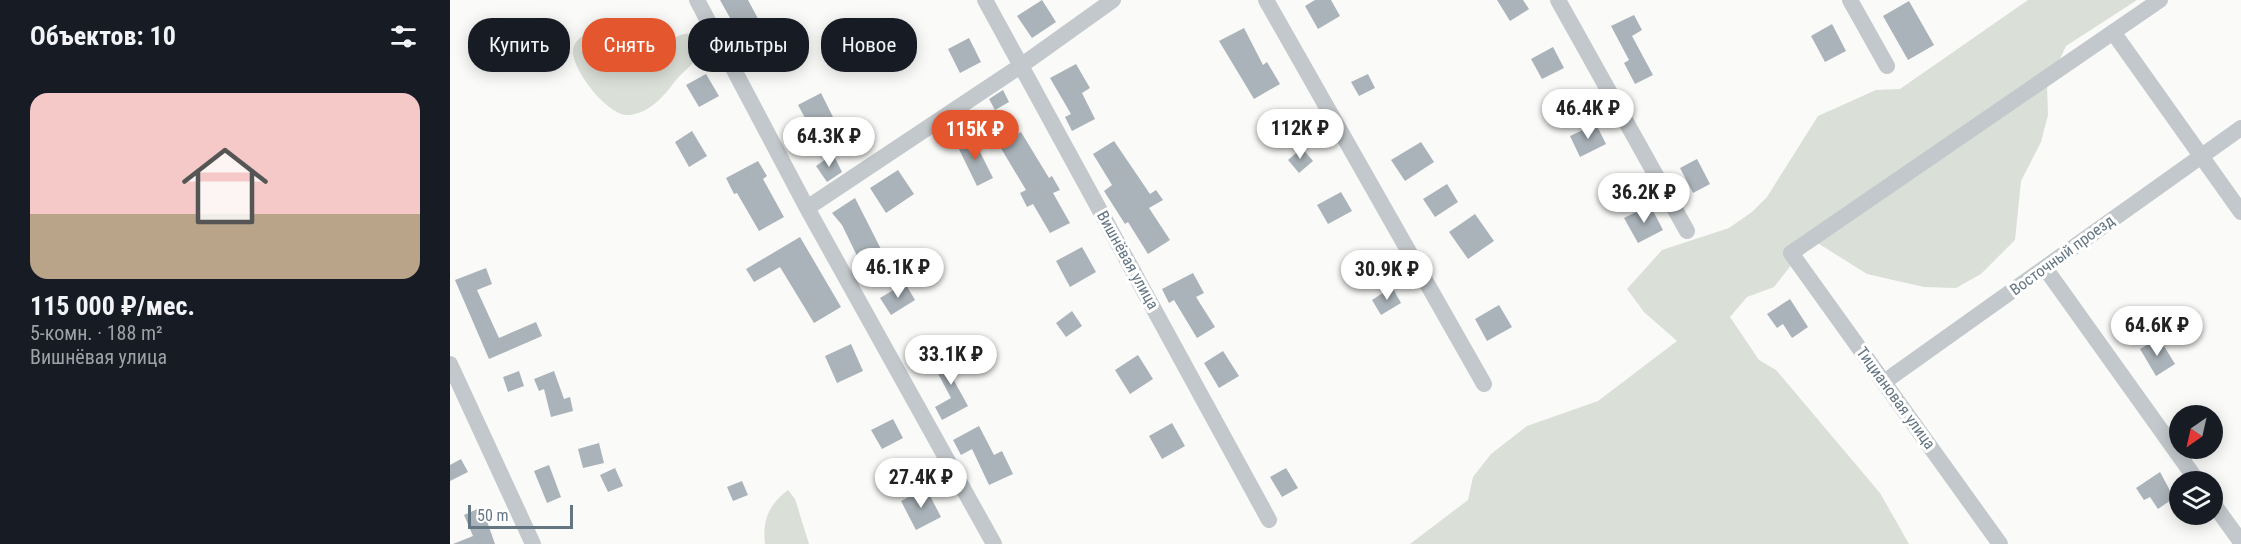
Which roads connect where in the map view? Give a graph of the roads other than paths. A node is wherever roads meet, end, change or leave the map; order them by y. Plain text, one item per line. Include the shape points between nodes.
1 (697, 0) edge
2 (986, 0) edge
3 (1113, 0) edge
4 (1266, 0) edge
5 (1558, 0) edge
6 (1850, 0) edge
7 (2160, 0) edge
8 (2113, 32) junction
9 (1022, 65) junction
10 (1887, 66) dead end
11 (2241, 128) edge
12 (2201, 156) junction
13 (807, 208) junction
14 (2241, 212) edge
15 (1687, 231) dead end
16 (2044, 268) junction
17 (450, 364) edge
18 (1884, 382) junction
19 (1484, 384) dead end
20 (2190, 471) edge
21 (2223, 517) edge
22 (1269, 520) dead end
23 (2241, 542) edge
24 (533, 544) edge
25 (994, 544) edge
26 (2000, 544) edge

1 - 13 street
2 - 9 street, Вишнёвая улица
3 - 9 street
4 - 19 street
5 - 15 street
6 - 10 street
7 - 8 street
8 - 12 street
8 - 18 street, Тициановая улица via 1791,253
9 - 13 street
9 - 22 street, Вишнёвая улица
11 - 12 street, Восточный проезд
12 - 14 street
12 - 16 street, Восточный проезд
13 - 25 street
16 - 18 street, Восточный проезд
16 - 20 street
17 - 24 street
18 - 26 street, Тициановая улица
21 - 23 street

